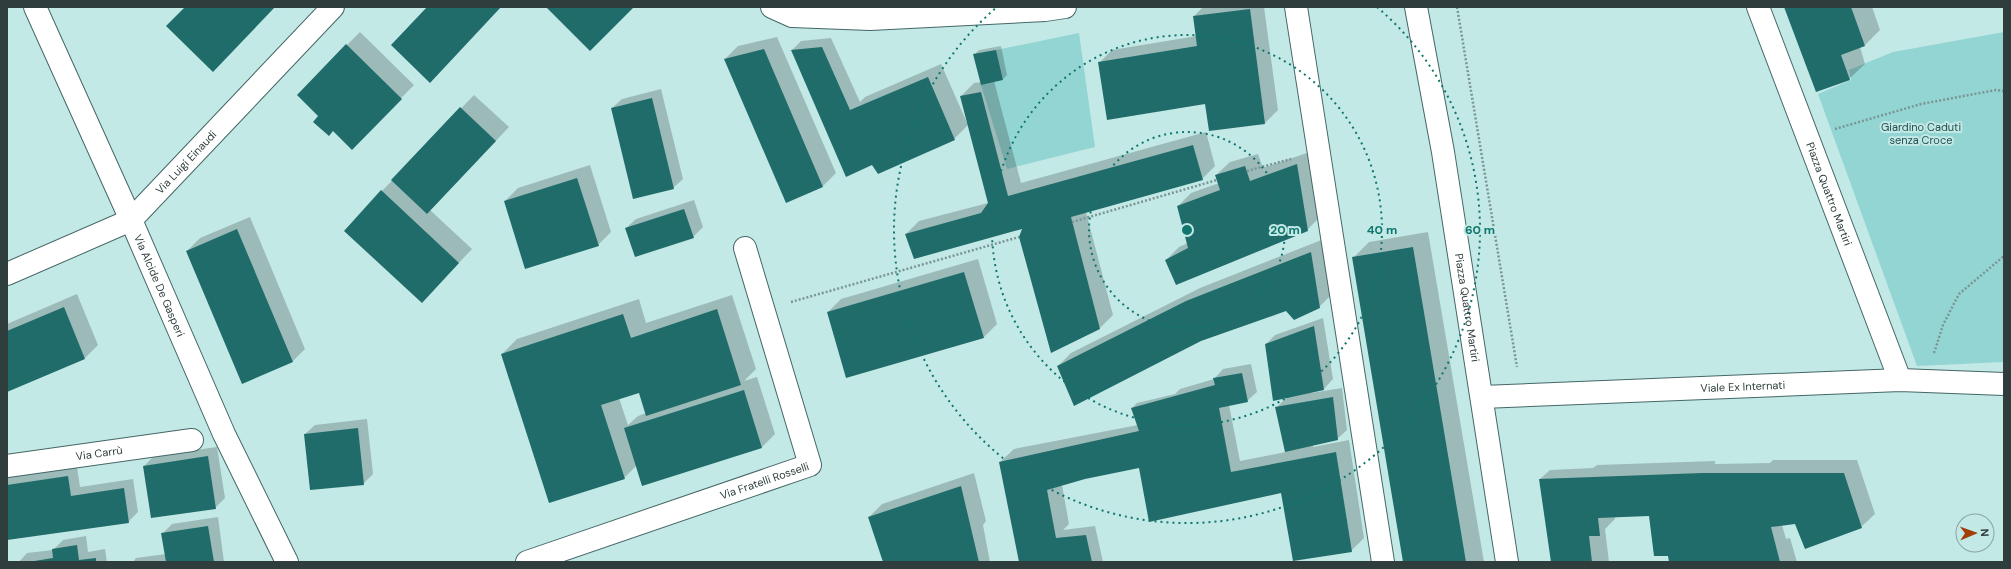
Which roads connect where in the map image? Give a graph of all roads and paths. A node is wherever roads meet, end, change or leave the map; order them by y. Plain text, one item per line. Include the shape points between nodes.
1 (35, 7) edge
2 (333, 7) edge
3 (772, 7) edge
4 (1065, 7) edge
5 (1296, 7) edge
6 (1416, 7) edge
7 (1457, 7) edge
8 (1758, 7) edge
9 (2004, 91) edge
10 (1808, 138) junction
11 (1319, 151) junction
12 (1247, 171) dead end
13 (1217, 180) dead end
14 (131, 220) junction
15 (1072, 222) dead end
16 (1019, 237) dead end
17 (745, 248) dead end
18 (2004, 256) edge
19 (7, 274) edge
20 (763, 310) junction
21 (1900, 380) junction
22 (1926, 381) junction
23 (2004, 384) edge
24 (1521, 396) junction
25 (1482, 397) junction
26 (192, 440) dead end
27 (7, 466) edge
28 (287, 562) edge
29 (527, 562) edge
30 (1383, 562) edge
31 (1507, 562) edge

1 - 14 street, Via Alcide De Gasperi
2 - 14 street, Via Luigi Einaudi
3 - 4 street via 792,16 870,19
5 - 11 street
6 - 25 street, Piazza Quattro Martiri via 1443,152
7 - 24 path
8 - 10 street, Piazza Quattro Martiri
9 - 10 path via 1996,90 1922,104
10 - 21 street, Piazza Quattro Martiri
11 - 12 path
11 - 30 street
13 - 15 path
14 - 19 street, Via Luigi Einaudi
14 - 28 street, Via Alcide De Gasperi via 224,434
16 - 20 path
17 - 20 street, Via Fratelli Rosselli
18 - 22 path via 1959,294 1943,324
20 - 29 street, Via Fratelli Rosselli via 810,465
21 - 22 street, Viale Ex Internati
21 - 24 street, Viale Ex Internati
22 - 23 street, Viale Ex Internati
24 - 25 street, Viale Ex Internati
25 - 31 street, Piazza Quattro Martiri
26 - 27 street, Via Carrù

